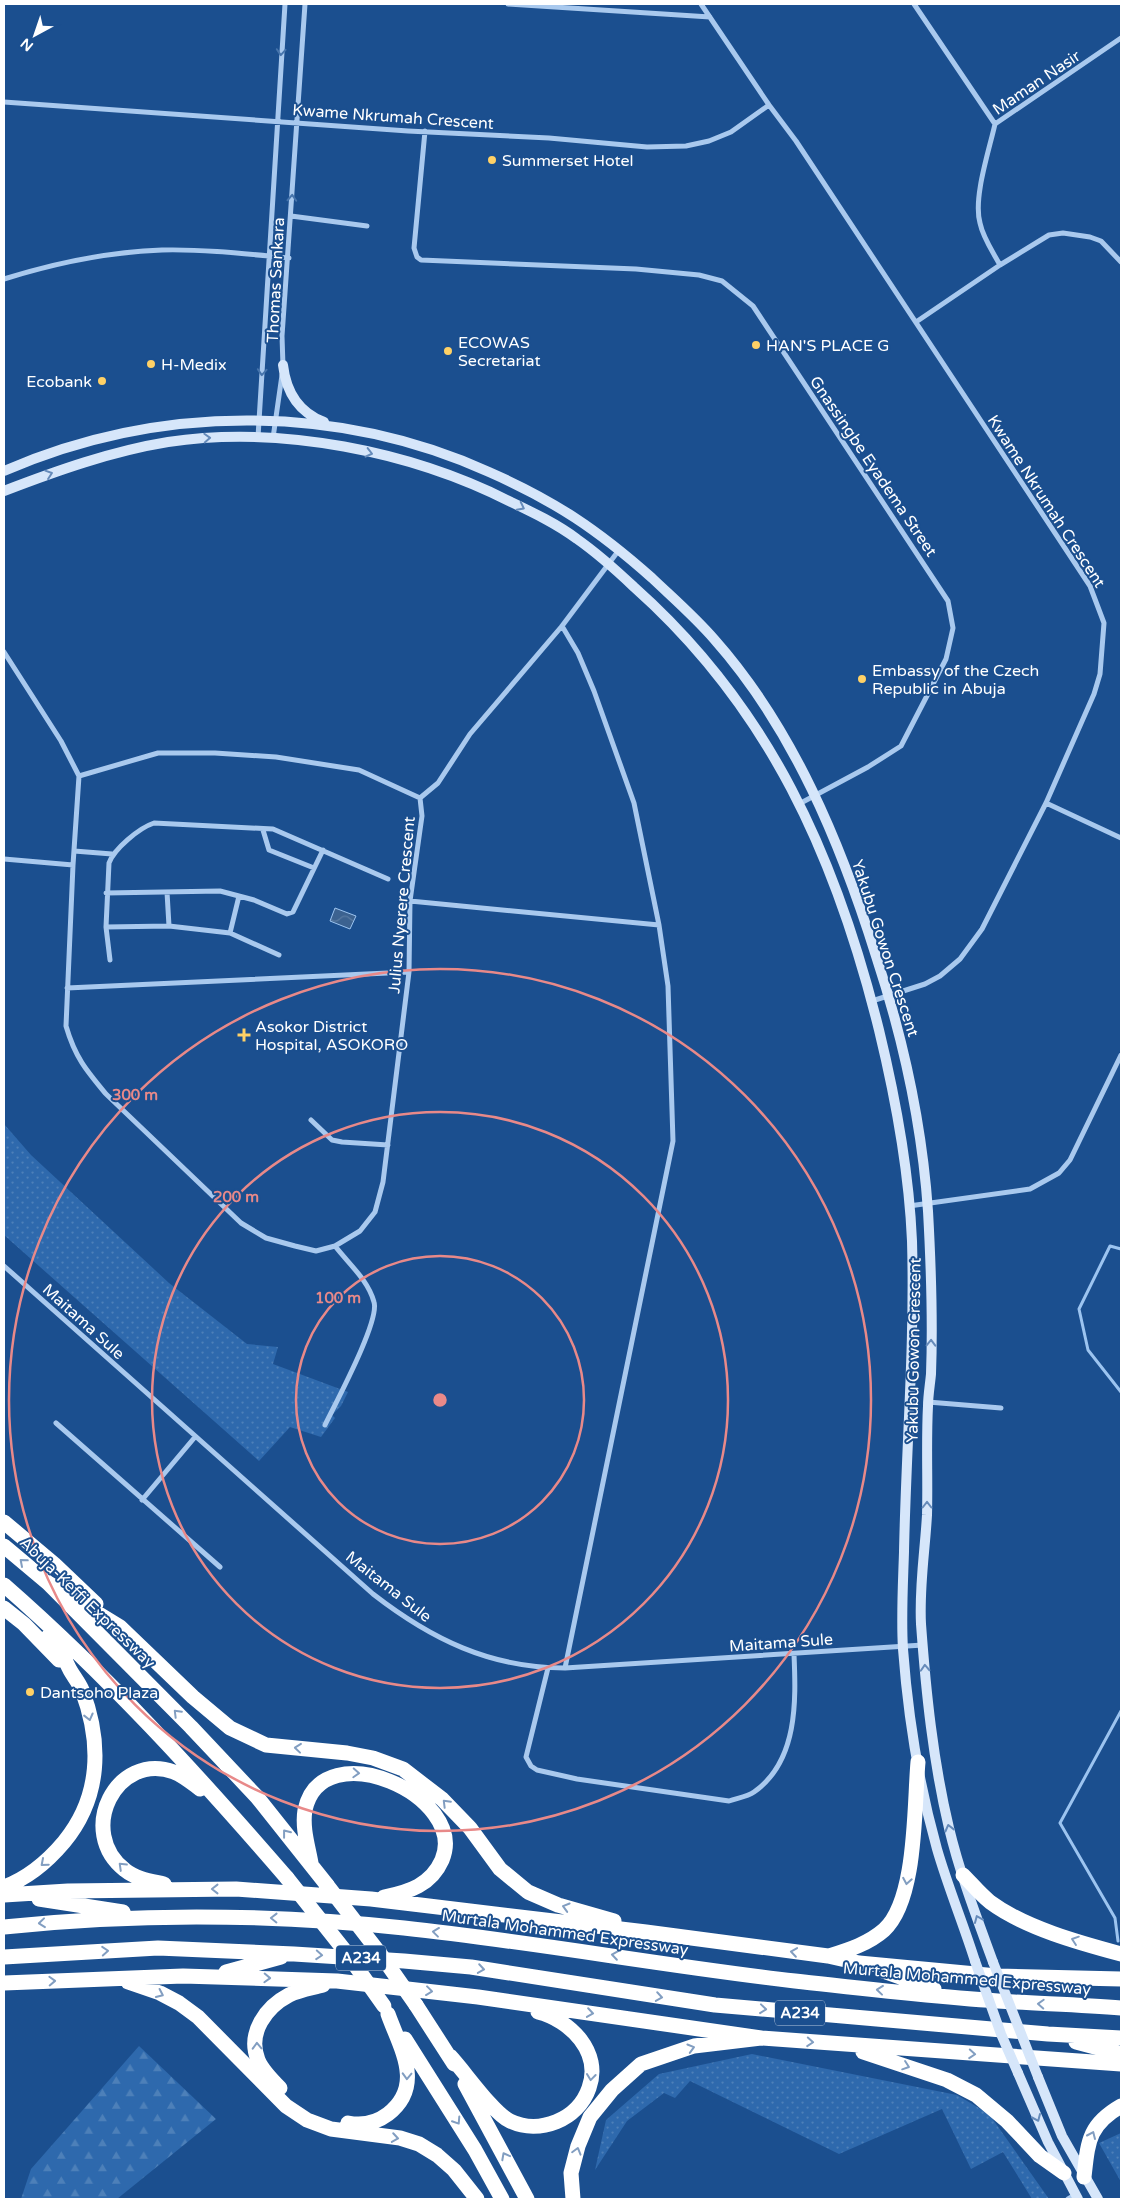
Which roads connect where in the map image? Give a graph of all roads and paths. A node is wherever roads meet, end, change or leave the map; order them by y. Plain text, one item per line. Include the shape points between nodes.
1 (285, 4) edge
2 (305, 4) edge
3 (508, 4) edge
4 (701, 4) edge
5 (914, 4) edge
6 (710, 17) junction
7 (1121, 38) edge
8 (4, 102) edge
9 (769, 105) junction
10 (276, 121) junction
11 (296, 123) junction
12 (995, 124) junction
13 (425, 131) junction
14 (291, 216) junction
15 (367, 226) dead end
16 (270, 256) junction
17 (289, 258) junction
18 (1121, 262) edge
19 (1000, 265) junction
20 (4, 279) edge
21 (916, 322) junction
22 (283, 365) junction
23 (259, 419) junction
24 (276, 420) junction
25 (332, 425) junction
26 (258, 437) junction
27 (273, 438) junction
28 (4, 471) edge
29 (4, 491) edge
30 (620, 550) junction
31 (609, 564) junction
32 (562, 626) junction
33 (4, 652) edge
34 (79, 776) junction
35 (814, 796) junction
36 (420, 798) junction
37 (1046, 803) junction
38 (799, 804) junction
39 (264, 830) junction
40 (1121, 838) edge
41 (323, 850) junction
42 (74, 851) junction
43 (112, 854) junction
44 (4, 859) edge
45 (73, 865) junction
46 (314, 868) junction
47 (388, 879) dead end
48 (167, 892) junction
49 (106, 894) junction
50 (239, 896) junction
51 (410, 901) junction
52 (658, 925) junction
53 (169, 926) junction
54 (106, 927) junction
55 (230, 933) junction
56 (279, 955) dead end
57 (110, 960) dead end
58 (409, 972) junction
59 (67, 988) junction
60 (889, 996) junction
61 (872, 1002) junction
62 (1121, 1055) edge
63 (311, 1120) dead end
64 (388, 1145) junction
65 (927, 1205) junction
66 (910, 1206) junction
67 (335, 1246) junction
68 (4, 1266) edge
69 (928, 1402) junction
70 (1002, 1408) dead end
71 (56, 1423) dead end
72 (325, 1425) dead end
73 (195, 1438) junction
74 (142, 1500) junction
75 (4, 1522) edge
76 (4, 1546) edge
77 (54, 1564) junction
78 (220, 1567) dead end
79 (48, 1583) junction
80 (4, 1586) edge
81 (78, 1601) junction
82 (4, 1608) edge
83 (40, 1617) junction
84 (24, 1624) junction
85 (120, 1627) junction
86 (98, 1634) junction
87 (55, 1642) junction
88 (903, 1645) junction
89 (924, 1645) junction
90 (80, 1654) junction
91 (794, 1654) junction
92 (548, 1668) junction
93 (565, 1668) junction
94 (71, 1672) junction
95 (918, 1762) junction
96 (232, 1815) junction
97 (312, 1867) junction
98 (963, 1875) junction
99 (183, 1889) junction
100 (5, 1892) edge
101 (371, 1899) junction
102 (149, 1917) junction
103 (4, 1927) edge
104 (646, 1932) junction
105 (294, 1954) junction
106 (1121, 1954) edge
107 (828, 1956) junction
108 (4, 1958) edge
109 (859, 1963) junction
110 (210, 1977) junction
111 (114, 1979) junction
112 (1121, 1980) edge
113 (337, 1981) junction
114 (4, 1983) edge
115 (478, 1997) junction
116 (957, 1997) junction
117 (1121, 2008) edge
118 (386, 2010) junction
119 (1048, 2034) junction
120 (761, 2038) junction
121 (1121, 2038) edge
122 (843, 2045) junction
123 (1121, 2054) edge
124 (450, 2056) junction
125 (1121, 2064) edge
126 (1121, 2106) edge
127 (1064, 2173) junction
128 (1084, 2177) junction
129 (1073, 2198) edge
130 (477, 2199) edge
131 (502, 2199) edge
132 (527, 2199) edge
133 (573, 2199) edge
134 (1098, 2199) edge

1 -> 10 street
2 - 11 street, Thomas Sankara
3 - 6 street
4 - 6 street, Kwame Nkrumah Crescent
5 - 12 street
6 - 9 street, Kwame Nkrumah Crescent
7 - 12 street, Maman Nasir
8 - 10 street, Kwame Nkrumah Crescent
9 - 13 street, Kwame Nkrumah Crescent via 731,132 686,146 647,147
9 - 21 street, Kwame Nkrumah Crescent
10 - 11 street, Kwame Nkrumah Crescent
10 - 16 street
11 - 13 street, Kwame Nkrumah Crescent
14 -> 11 street, Thomas Sankara
12 - 19 street, Maman Nasir via 978,212 980,224
13 - 35 street, Gnassingbe Eyadema Street via 414,248 417,257 428,262 636,268 722,281 753,306 948,601 952,615 951,641 946,659 901,746
14 - 15 street
14 - 17 street, Thomas Sankara
16 - 17 street
16 - 20 street via 164,250 123,252 72,261
16 -> 23 street
17 - 22 street, Thomas Sankara via 282,336
18 - 19 street via 1101,241 1063,233 1049,235
19 - 21 street
21 - 37 street, Kwame Nkrumah Crescent via 1090,586 1104,623 1100,674 1094,694
22 - 24 street, Thomas Sankara
22 - 25 main road via 290,394 302,409
23 - 24 main road, Yakubu Gowon Crescent
23 - 26 street
23 - 28 main road, Yakubu Gowon Crescent via 134,430 62,449
24 - 25 main road, Yakubu Gowon Crescent
24 - 27 street, Thomas Sankara
25 - 30 main road, Yakubu Gowon Crescent via 379,435 470,463 569,512
26 - 27 main road, Yakubu Gowon Crescent
29 -> 26 main road, Yakubu Gowon Crescent via 86,462 140,448 196,439
27 -> 31 main road, Yakubu Gowon Crescent via 358,450 452,476 544,519 576,538
30 - 31 street, Julius Nyerere Crescent
30 - 35 main road, Yakubu Gowon Crescent via 681,605 736,666 782,733
31 - 32 street, Julius Nyerere Crescent
31 - 38 main road, Yakubu Gowon Crescent via 658,608 722,678 766,743
32 - 36 street, Julius Nyerere Crescent via 470,734 438,782
32 - 52 street via 578,653 626,778
33 - 34 street via 61,741
34 - 36 street via 158,753 215,753 276,757 359,770
34 - 42 street
35 - 38 street, Gnassingbe Eyadema Street
35 - 60 main road, Yakubu Gowon Crescent via 859,903
36 - 51 street, Julius Nyerere Crescent via 422,816
37 - 40 street
37 - 60 street, Kwame Nkrumah Crescent via 982,929 960,959 940,976
38 - 61 main road, Yakubu Gowon Crescent via 837,891
39 - 41 street via 273,829
39 - 43 street via 154,823
39 - 46 street via 269,850
41 - 46 street
41 - 47 street
42 - 43 street
42 - 45 street
43 - 49 street
44 - 45 street
45 - 59 street
46 - 50 street via 293,912 287,914
48 - 49 street
48 - 50 street via 220,891
48 - 53 street
49 - 54 street
50 - 55 street
51 - 52 street
51 - 58 street, Julius Nyerere Crescent
52 - 93 street via 668,986 673,1141
53 - 54 street
53 - 55 street
54 - 57 street
55 - 56 street
58 - 59 street
58 - 64 street, Julius Nyerere Crescent
59 - 67 street via 66,1026 74,1050 90,1075 120,1108 241,1223 266,1238 294,1246 316,1250
60 - 61 street, Kwame Nkrumah Crescent
60 - 65 main road, Yakubu Gowon Crescent via 912,1090
61 - 66 main road, Yakubu Gowon Crescent via 896,1101
62 - 65 street via 1070,1160 1059,1174 1030,1189
63 - 64 street via 332,1140
64 - 67 street, Julius Nyerere Crescent via 375,1212 360,1231
65 - 66 street
69 -> 65 main road, Yakubu Gowon Crescent via 932,1295
66 - 88 main road, Yakubu Gowon Crescent via 913,1295
67 - 72 street via 366,1284 375,1304 370,1329
68 - 73 street, Maitama Sule
69 - 70 street
89 -> 69 main road, Yakubu Gowon Crescent via 921,1585 927,1516
71 - 74 street
73 - 74 street
73 - 92 street, Maitama Sule via 401,1615 426,1631 485,1657 516,1665
74 - 78 street
75 - 77 highway, Abuja-Keffi Expressway
79 -> 76 highway, Abuja-Keffi Expressway / A234
77 - 81 highway
77 - 85 highway, Abuja-Keffi Expressway
79 - 81 highway
79 - 86 highway, Abuja-Keffi Expressway / A234
80 - 83 highway, A234
81 - 85 highway
81 - 86 highway
82 - 84 highway
83 - 87 highway
83 - 90 highway, A234
84 - 87 highway
84 - 94 highway
104 -> 85 highway via 558,1905 528,1892 500,1869 470,1828 442,1799 403,1769 347,1753 266,1745 230,1728
97 -> 86 highway, Abuja-Keffi Expressway / A234 via 257,1797
87 - 90 highway
87 - 94 highway
88 - 89 street, Maitama Sule
88 - 91 street, Maitama Sule
88 - 95 main road, Yakubu Gowon Crescent
98 -> 89 main road, Yakubu Gowon Crescent via 949,1829 940,1781 931,1726
90 - 96 highway, A234
91 - 92 street via 792,1731 785,1752 764,1784 753,1793 729,1801 577,1779 531,1766 526,1757
91 - 93 street, Maitama Sule
92 - 93 street, Maitama Sule
94 -> 100 highway via 82,1689 96,1756 94,1781 86,1808 54,1855
95 -> 107 highway via 908,1882 900,1907 884,1930 860,1946
95 -> 127 main road, Yakubu Gowon Crescent, bridge via 935,1843 975,1961 1001,2034
99 -> 96 highway via 139,1877 125,1870 108,1852 102,1833 103,1817 112,1793 125,1780 140,1772 157,1769 174,1772
96 - 118 highway, A234, bridge via 346,1952
97 -> 101 highway via 305,1835 305,1810 311,1795 332,1776 350,1772 369,1774 409,1792 440,1820 445,1838 440,1866 420,1886
97 - 124 highway, Abuja-Keffi Expressway / A234, bridge via 376,1948
106 -> 98 highway via 1042,1929 990,1902
128 -> 98 main road, Yakubu Gowon Crescent, bridge via 1062,2136 1038,2077
99 - 100 highway, Murtala Mohammed Expressway
101 -> 99 highway, Murtala Mohammed Expressway via 236,1889
100 - 102 highway
101 - 104 highway, Murtala Mohammed Expressway
102 -> 103 highway, Murtala Mohammed Expressway / A234
116 -> 102 highway, Murtala Mohammed Expressway / A234 via 796,1981 401,1928 279,1918
107 -> 104 highway, Murtala Mohammed Expressway
108 -> 105 highway, A234 via 158,1948
105 - 110 highway
105 -> 119 highway, A234 via 470,1967 715,2005
107 - 109 highway, Murtala Mohammed Expressway
109 - 112 highway, Murtala Mohammed Expressway via 997,1976
109 - 116 highway
110 - 111 highway
110 -> 113 highway
114 -> 111 highway
111 -> 130 highway via 144,1987 179,2003 286,2106 306,2120 331,2129 400,2138 419,2144 454,2170
113 -> 115 highway
118 -> 113 highway via 408,2069 404,2096 395,2109 381,2119 351,2124 322,2116 293,2100 258,2060 256,2050 262,2017 270,2007 290,1995
115 -> 120 highway
115 -> 124 highway via 541,2013 568,2027 587,2048 592,2068 589,2088 579,2105 564,2119 546,2126 526,2127 499,2114
117 -> 116 highway, Murtala Mohammed Expressway
118 -> 131 highway, A234 via 476,2150
119 - 121 highway
119 - 123 highway
120 -> 122 highway
133 -> 120 highway via 571,2174 590,2117 612,2090 641,2064 694,2046
122 -> 125 highway
122 -> 127 highway via 947,2080 976,2095 1007,2121 1040,2156
132 -> 124 highway, A234
128 -> 126 highway via 1092,2131 1106,2115
127 - 129 main road, Yakubu Gowon Crescent
128 - 134 main road, Yakubu Gowon Crescent

